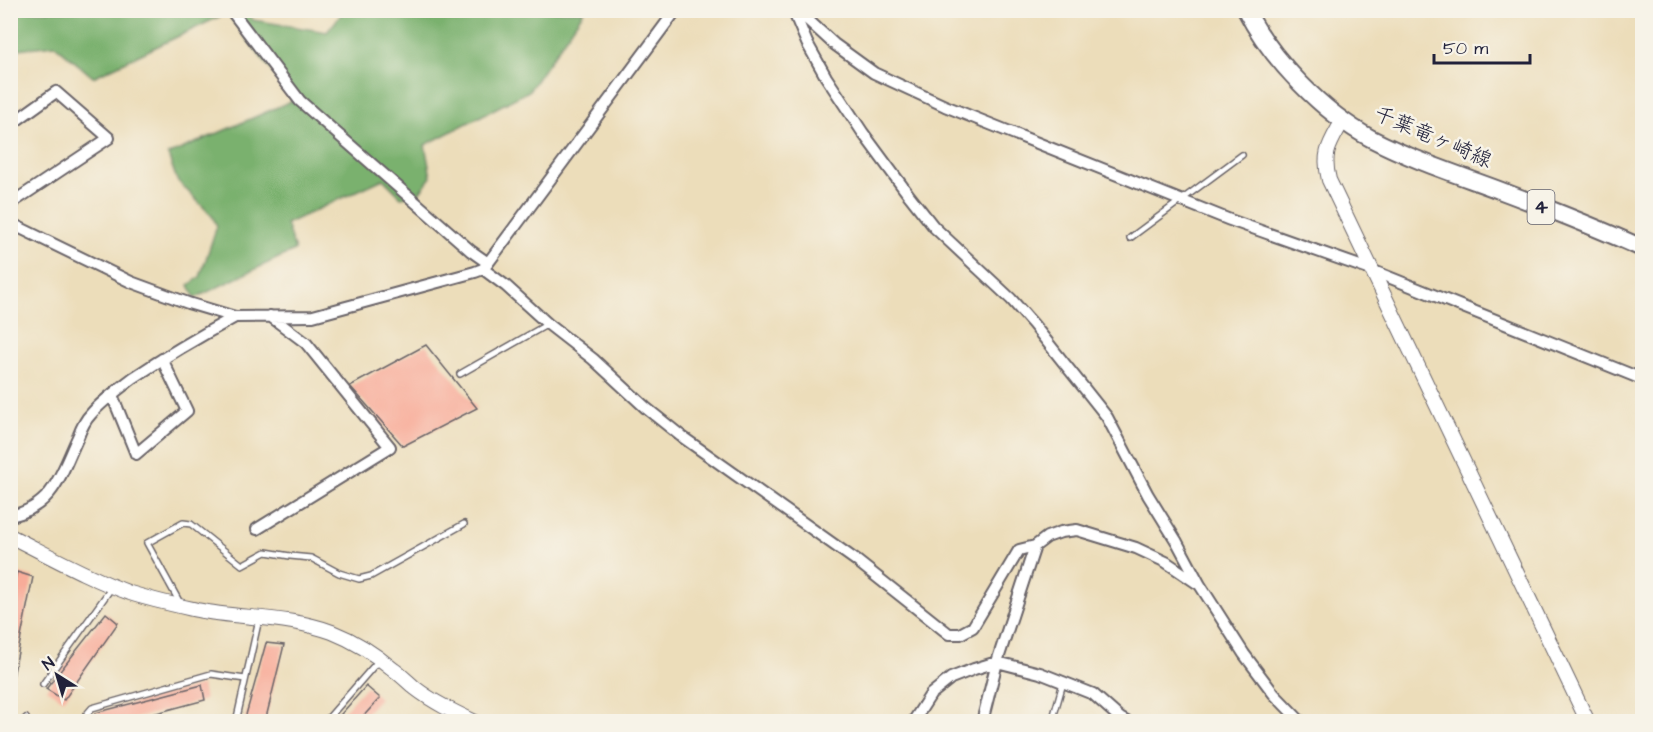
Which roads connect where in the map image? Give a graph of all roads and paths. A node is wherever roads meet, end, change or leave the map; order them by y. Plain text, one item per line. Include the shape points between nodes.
1 (231, 10) edge
2 (676, 10) edge
3 (795, 10) edge
4 (1246, 10) edge
5 (1343, 120) junction
6 (10, 125) edge
7 (1242, 155) dead end
8 (1180, 200) junction
9 (10, 204) edge
10 (10, 223) edge
11 (1130, 237) dead end
12 (1642, 248) edge
13 (486, 266) junction
14 (1371, 270) junction
15 (235, 316) junction
16 (270, 316) junction
17 (548, 324) junction
18 (162, 359) junction
19 (460, 374) dead end
20 (1642, 379) edge
21 (112, 395) junction
22 (10, 516) edge
23 (464, 524) dead end
24 (257, 528) dead end
25 (11, 537) edge
26 (1035, 546) junction
27 (113, 585) junction
28 (1200, 585) junction
29 (183, 607) junction
30 (259, 618) junction
31 (381, 659) junction
32 (997, 662) junction
33 (245, 679) junction
34 (1063, 682) junction
35 (43, 684) dead end
36 (1122, 720) edge
37 (80, 722) edge
38 (236, 722) edge
39 (325, 722) edge
40 (475, 722) edge
41 (913, 722) edge
42 (982, 722) edge
43 (1052, 722) edge
44 (1301, 722) edge
45 (1588, 722) edge

1 - 13 street via 300,101
2 - 13 street
3 - 8 street via 874,73 945,106
3 - 28 street via 826,77 908,194 964,257 1011,299 1107,417
4 - 5 main road, 千葉竜ヶ崎線 / 4 via 1257,32 1278,58
5 - 12 main road, 千葉竜ヶ崎線 / 4 via 1403,153
5 - 14 street via 1326,153 1326,168
6 - 9 street via 56,92 109,138
7 - 8 lane
8 - 11 lane
8 - 14 street
10 - 15 street via 131,282
13 - 16 street via 313,316
13 - 17 street
14 - 20 street
14 - 45 street
15 - 16 street
15 - 18 street
16 - 24 street via 306,343 390,447
17 - 19 lane
17 - 26 street via 681,436 857,561 949,634 960,634 973,627 1019,550
18 - 21 street
18 - 21 street via 187,411 136,454
21 - 22 street via 90,415 47,497 34,509
23 - 29 lane via 359,579 311,558 266,552 242,565 191,524 183,523 147,543
25 - 27 street
26 - 28 street via 1047,537 1077,530 1136,548
26 - 32 street
27 - 29 street
27 - 35 lane
28 - 44 street via 1244,654
29 - 30 street
30 - 31 street via 329,631
30 - 33 lane
31 - 39 lane
31 - 40 street via 414,687
32 - 34 street
32 - 41 street via 951,678 931,693
32 - 42 street
33 - 37 lane via 211,674 92,708
33 - 38 lane
34 - 36 street via 1093,694
34 - 43 lane

